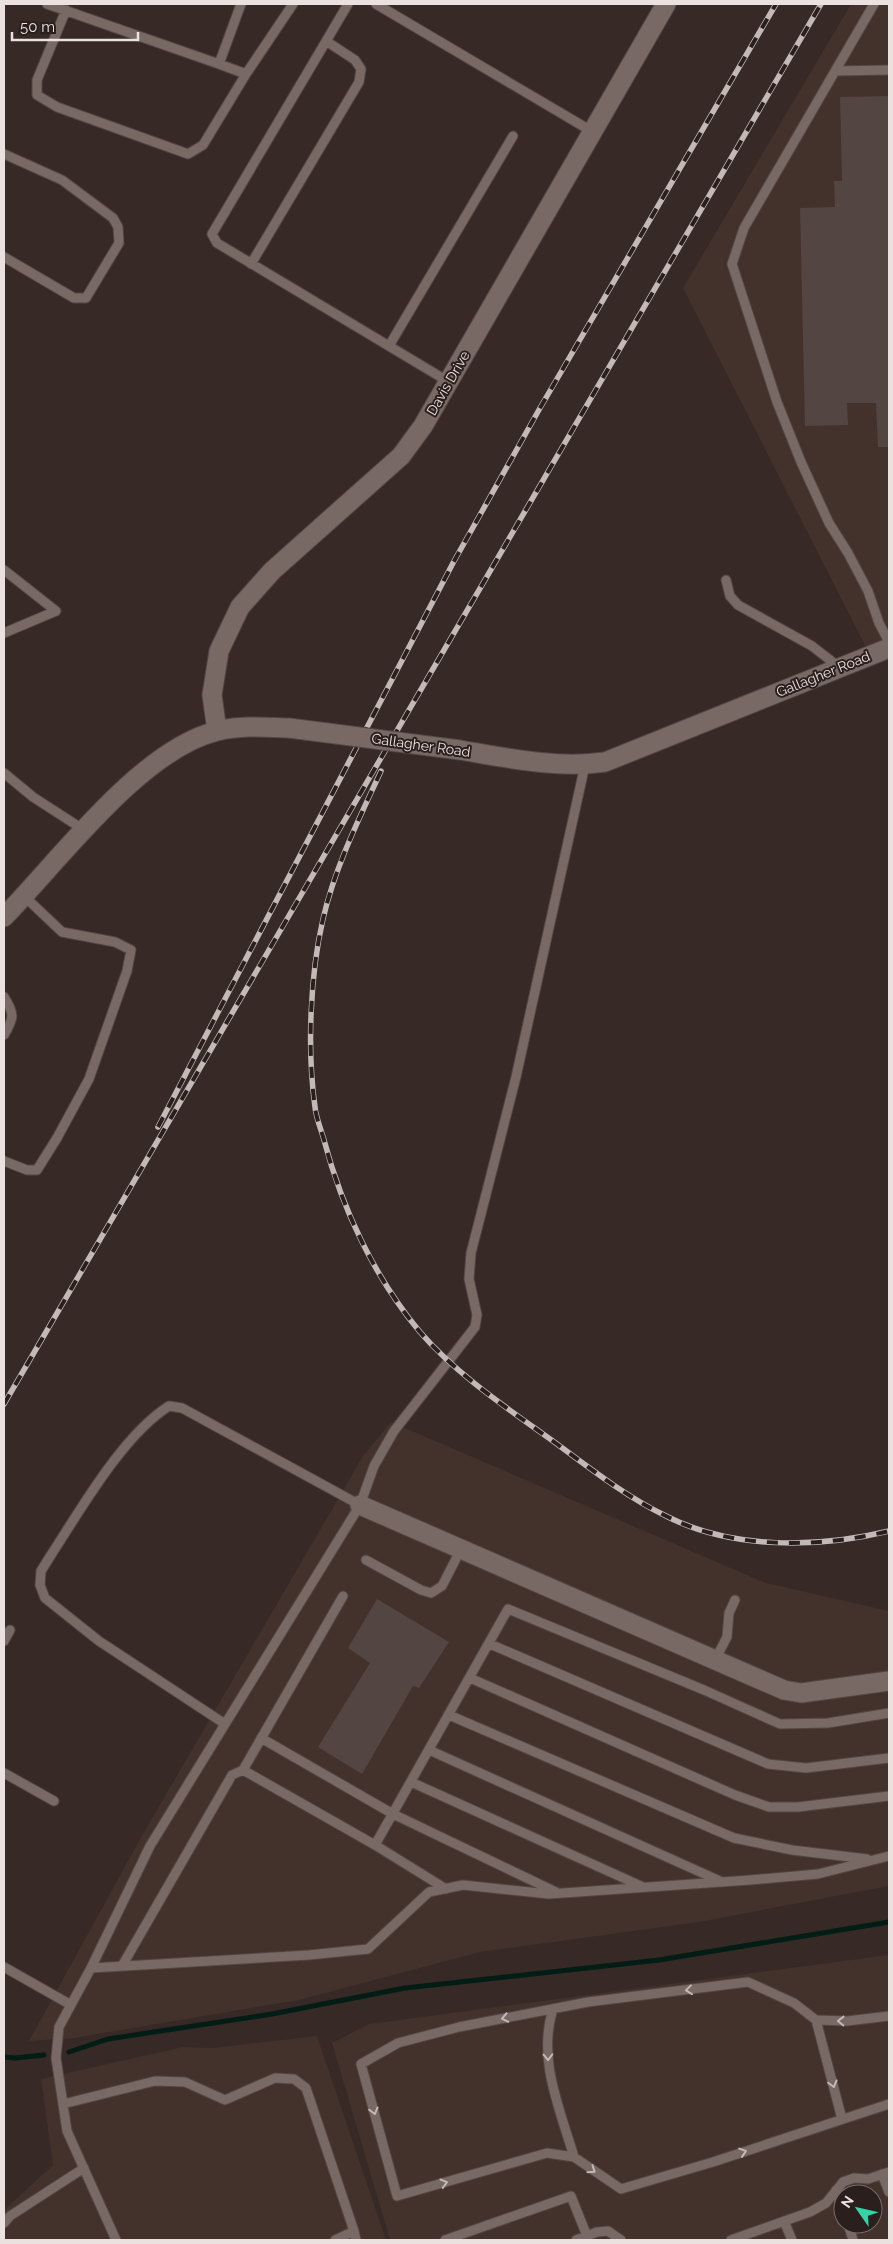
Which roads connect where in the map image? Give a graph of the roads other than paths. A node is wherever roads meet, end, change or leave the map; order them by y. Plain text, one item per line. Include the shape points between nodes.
1 (46, 4) edge
2 (241, 4) edge
3 (293, 4) edge
4 (348, 4) edge
5 (376, 4) edge
6 (666, 4) edge
7 (874, 4) edge
8 (66, 10) junction
9 (326, 41) junction
10 (219, 64) junction
11 (889, 70) edge
12 (835, 71) junction
13 (246, 74) junction
14 (593, 132) junction
15 (512, 136) dead end
16 (4, 154) edge
17 (4, 257) edge
18 (252, 264) junction
19 (389, 346) junction
20 (449, 382) junction
21 (4, 570) edge
22 (726, 580) dead end
23 (4, 633) edge
24 (889, 642) edge
25 (889, 648) edge
26 (840, 668) junction
27 (216, 731) junction
28 (585, 765) junction
29 (4, 773) edge
30 (84, 830) junction
31 (24, 896) junction
32 (4, 917) edge
33 (4, 997) edge
34 (4, 1035) edge
35 (4, 1162) edge
36 (360, 1505) junction
37 (461, 1549) junction
38 (366, 1560) dead end
39 (343, 1596) dead end
40 (735, 1600) dead end
41 (10, 1630) dead end
42 (4, 1641) edge
43 (490, 1644) junction
44 (715, 1660) junction
45 (470, 1678) junction
46 (889, 1680) edge
47 (889, 1713) edge
48 (449, 1715) junction
49 (225, 1724) junction
50 (261, 1738) junction
51 (429, 1750) junction
52 (889, 1758) edge
53 (243, 1770) junction
54 (4, 1773) edge
55 (411, 1782) junction
56 (889, 1796) edge
57 (54, 1801) dead end
58 (393, 1814) junction
59 (375, 1845) junction
60 (889, 1856) edge
61 (874, 1859) junction
62 (723, 1882) junction
63 (643, 1888) junction
64 (446, 1889) junction
65 (559, 1893) junction
66 (122, 1966) junction
67 (4, 1967) edge
68 (91, 1968) junction
69 (71, 2005) junction
70 (553, 2009) junction
71 (889, 2016) edge
72 (816, 2020) junction
73 (63, 2104) junction
74 (889, 2104) edge
75 (842, 2119) junction
76 (574, 2158) junction
77 (84, 2168) junction
78 (886, 2173) edge
79 (841, 2184) edge
80 (889, 2192) edge
81 (833, 2194) edge
82 (784, 2221) junction
83 (4, 2223) edge
84 (355, 2236) edge
85 (587, 2236) junction
86 (741, 2239) edge
87 (116, 2240) edge
88 (335, 2240) edge
89 (445, 2240) edge
90 (576, 2240) edge
91 (621, 2240) edge
92 (731, 2240) edge
93 (792, 2240) edge

1 - 8 lane
2 - 10 lane
3 - 13 lane
4 - 9 lane
5 - 14 lane
6 - 14 street, Davis Drive
7 - 12 lane
8 - 10 lane
8 - 13 lane via 37,80 37,95 57,107 188,154 203,145
9 - 18 lane via 355,60 361,69 359,82
9 - 18 lane via 212,234 217,243
10 - 13 lane
11 - 12 lane
12 - 24 lane via 744,228 732,264 777,402 801,462 829,523 868,591
14 - 20 street, Davis Drive
15 - 19 lane
16 - 17 lane via 62,180 113,218 118,227 119,243 86,298 74,298
18 - 19 lane
19 - 20 lane
20 - 27 street, Davis Drive via 401,456 272,571 240,607 219,651 212,695
21 - 23 lane via 56,611
22 - 26 lane via 730,596 738,605 812,646
25 - 26 street, Gallagher Road
26 - 28 street, Gallagher Road via 605,762
27 - 28 street, Gallagher Road, bridge via 253,726 289,728 508,759
27 - 30 street, Gallagher Road via 165,755
28 - 36 lane via 516,1077 471,1253 469,1279 477,1315 475,1327 394,1431 374,1466
29 - 30 lane via 33,797
30 - 31 street, Gallagher Road
31 - 32 street, Gallagher Road
31 - 35 lane via 62,932 115,942 131,950 127,971 89,1079 57,1138 37,1170
33 - 34 lane via 12,1010 12,1022
36 - 37 street
36 - 49 lane
36 - 49 lane via 182,1408 169,1406 151,1418 129,1441 51,1555 42,1571 40,1585 45,1598 99,1641
37 - 38 lane via 442,1586 431,1593
37 - 44 street
39 - 50 lane
40 - 44 lane via 729,1614 727,1637
41 - 42 lane
43 - 45 lane
43 - 47 lane via 508,1609 780,1724 828,1723
43 - 52 lane via 768,1764 806,1768
44 - 46 street via 784,1690 801,1693
45 - 48 lane
45 - 56 lane via 769,1807 798,1807
48 - 51 lane
48 - 61 lane via 734,1838 792,1850
49 - 68 lane via 150,1846
50 - 53 lane
50 - 58 lane
51 - 55 lane
51 - 62 lane
53 - 59 lane
53 - 66 lane via 232,1775
54 - 57 lane
55 - 58 lane
55 - 63 lane
58 - 59 lane
58 - 65 lane
59 - 64 lane
60 - 61 lane
61 - 62 lane via 818,1874
62 - 63 lane
63 - 65 lane
64 - 65 lane via 463,1885
64 - 66 lane via 429,1892 368,1948 309,1955
66 - 68 lane
67 - 69 lane
68 - 69 lane
69 - 73 lane via 59,2028 56,2058
72 -> 70 lane via 794,2003 748,1982
70 -> 76 lane via 547,2026 548,2064
70 -> 76 lane via 459,2027 398,2044 362,2064 397,2196 547,2153
71 -> 72 lane via 847,2021
72 -> 75 lane
73 - 77 lane via 67,2131
73 - 84 lane via 155,2081 185,2082 225,2100 275,2078 294,2079 306,2088
74 - 75 lane
76 -> 75 lane via 621,2190
77 - 83 lane
77 - 87 lane
78 - 79 lane via 868,2179 854,2178
78 - 80 lane
81 - 82 lane via 826,2203 810,2212
82 - 86 lane
82 - 93 lane
84 - 88 lane
85 - 89 lane via 571,2196
85 - 90 lane
85 - 91 lane via 608,2231
86 - 92 lane

